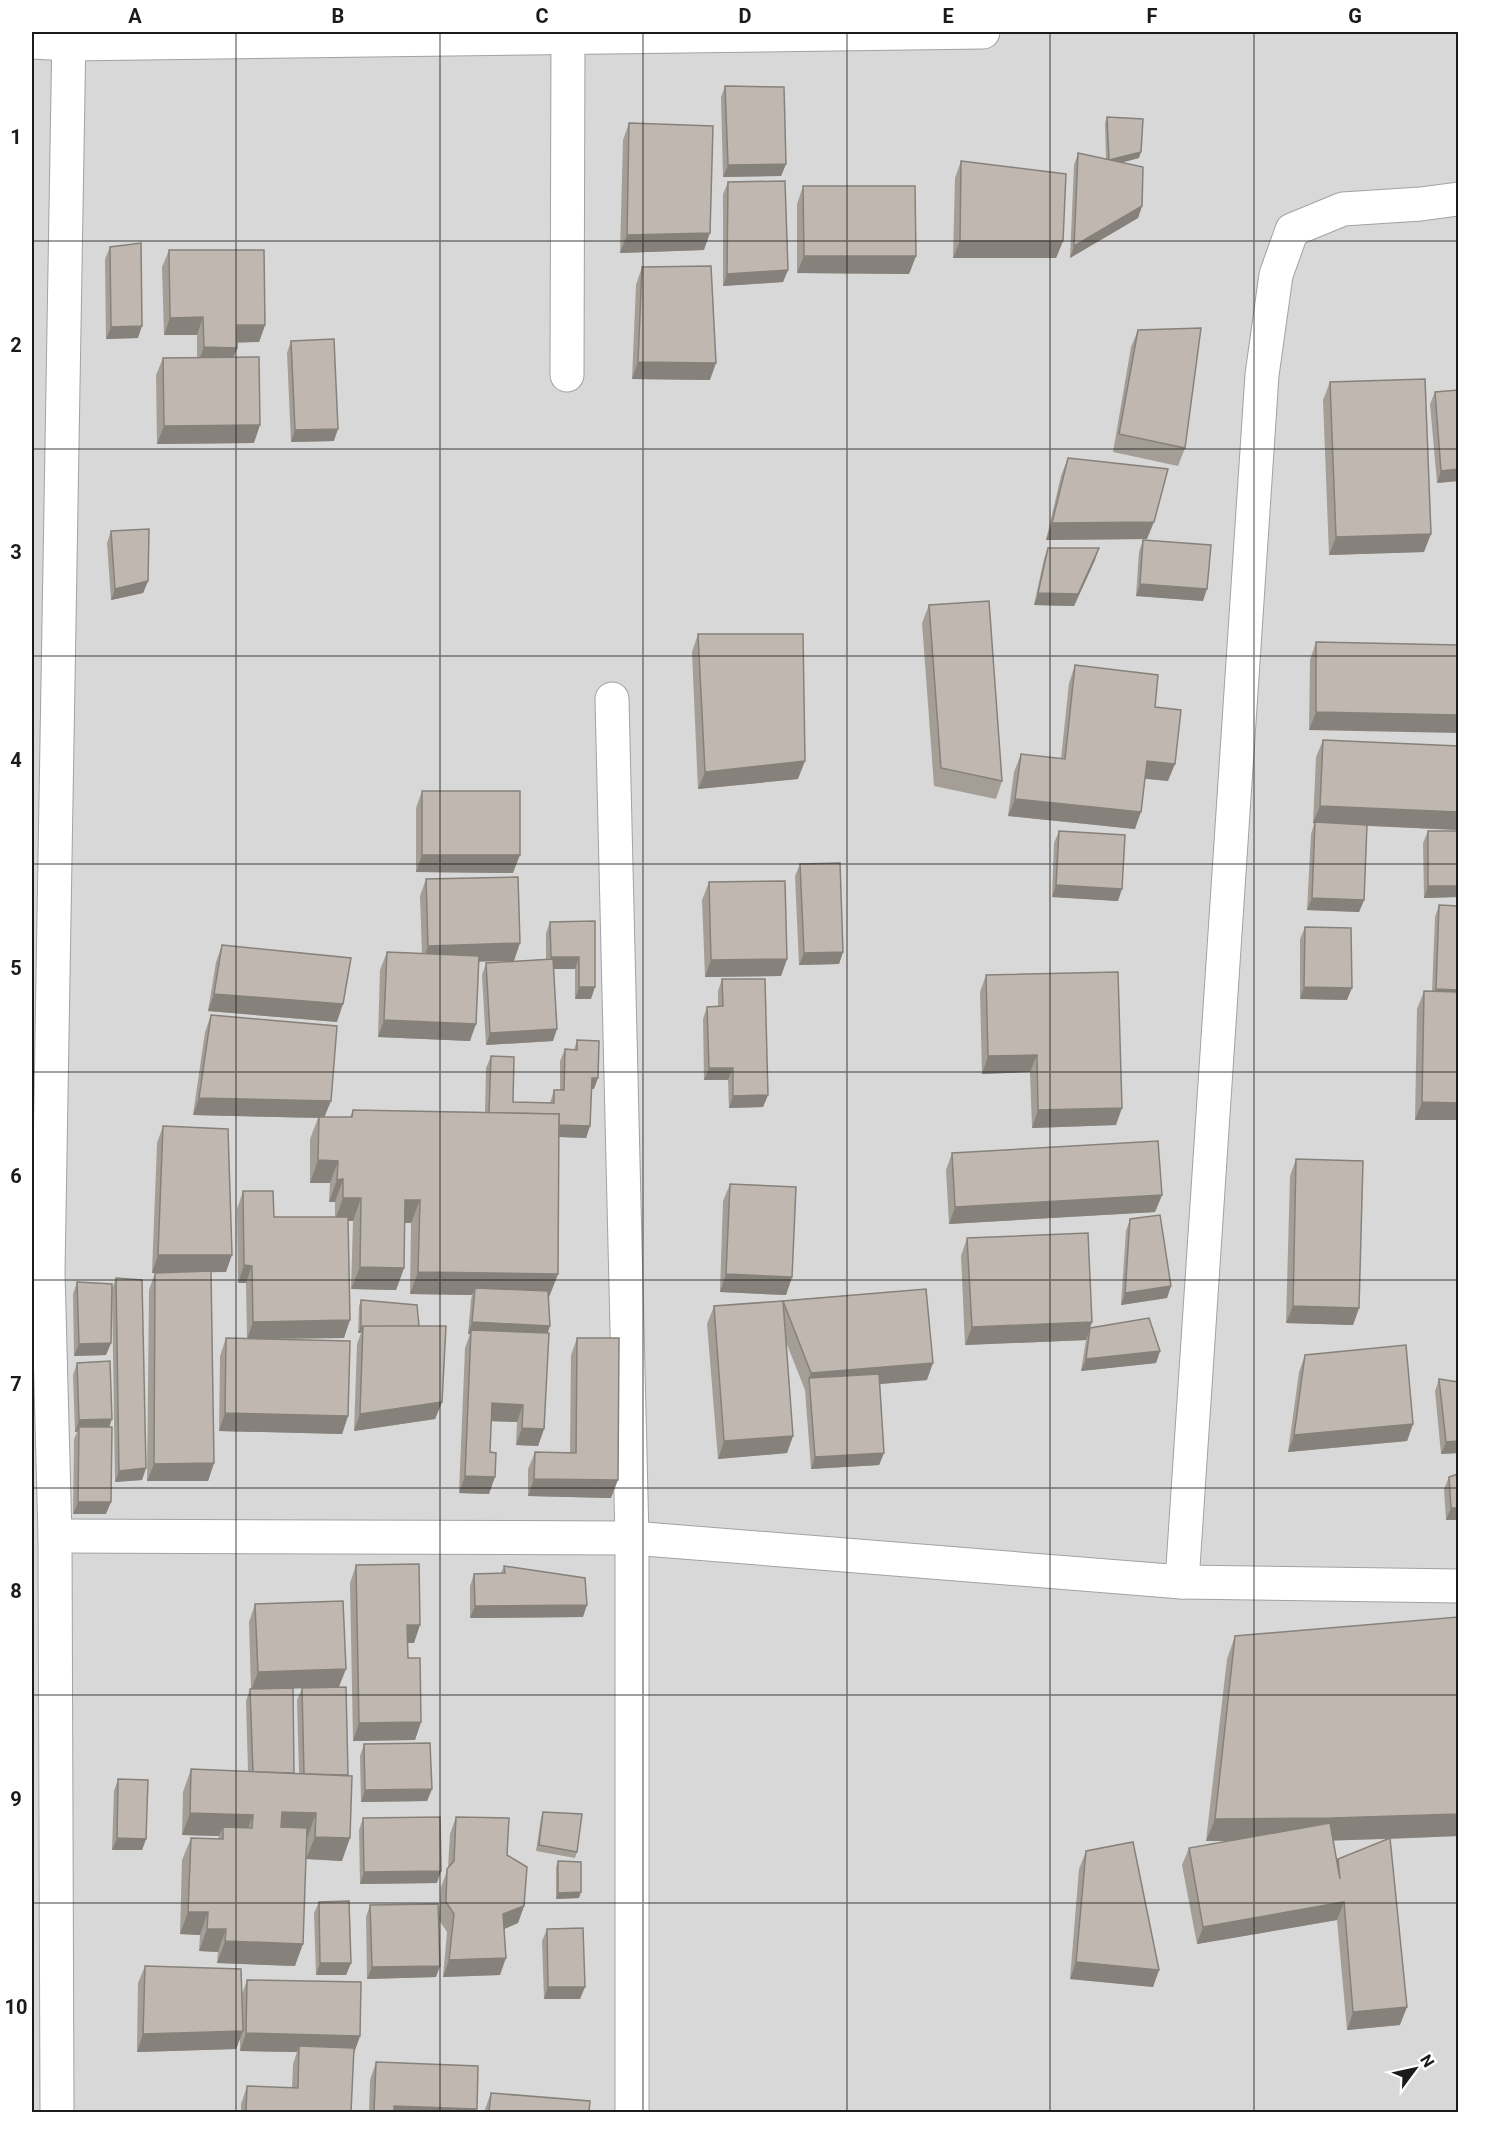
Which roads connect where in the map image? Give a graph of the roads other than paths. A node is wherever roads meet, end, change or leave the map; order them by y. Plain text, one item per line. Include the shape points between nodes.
1 (983, 32) edge
2 (568, 37) junction
3 (69, 38) edge
4 (32, 42) edge
5 (1458, 199) edge
6 (567, 375) dead end
7 (612, 699) dead end
8 (40, 1273) edge
9 (55, 1536) junction
10 (632, 1538) junction
11 (1182, 1582) junction
12 (1458, 1586) edge
13 (44, 1759) edge
14 (57, 2112) edge
15 (632, 2112) edge

1 - 2 street
2 - 3 street
2 - 6 street
3 - 4 street
3 - 8 street
5 - 11 street via 1343,209 1292,230 1276,275 1262,375
7 - 10 street
8 - 9 street
9 - 10 street
9 - 13 street
10 - 11 street
10 - 15 street
11 - 12 street
13 - 14 street

